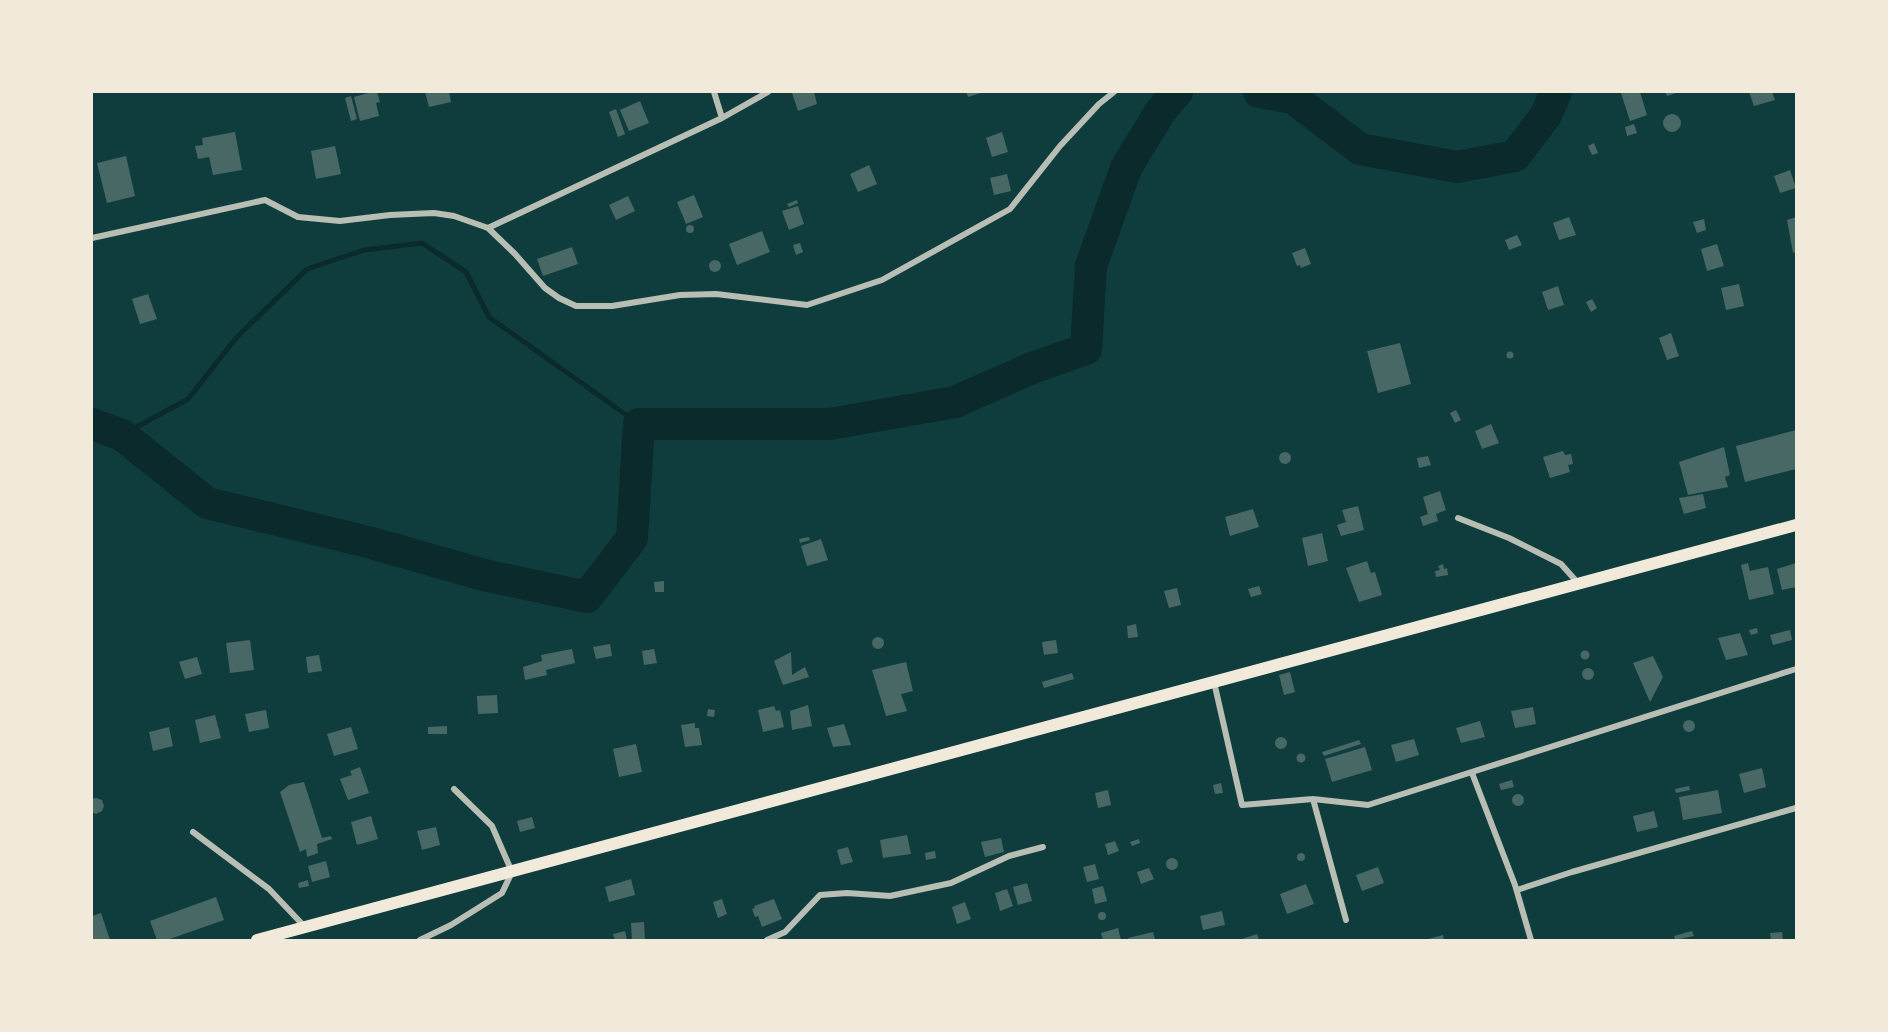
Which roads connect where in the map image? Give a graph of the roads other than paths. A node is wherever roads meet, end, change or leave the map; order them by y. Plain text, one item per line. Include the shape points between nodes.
1 (714, 92) edge
2 (768, 92) edge
3 (1114, 92) edge
4 (722, 118) junction
5 (488, 228) junction
6 (92, 238) edge
7 (1458, 518) dead end
8 (1797, 525) edge
9 (1578, 584) junction
10 (1797, 669) edge
11 (1214, 682) junction
12 (1472, 772) junction
13 (454, 789) dead end
14 (1313, 799) junction
15 (1797, 808) edge
16 (193, 832) dead end
17 (1043, 847) dead end
18 (512, 872) junction
19 (1517, 890) junction
20 (1346, 920) dead end
21 (305, 927) junction
22 (258, 940) edge
23 (420, 940) edge
24 (767, 940) edge
25 (1532, 940) edge

1 - 4 street
2 - 4 street
3 - 5 street via 1060,146 1010,209 882,280 807,305 716,294 680,295 612,306 576,306 545,288
4 - 5 street
5 - 6 street via 434,213 390,214 340,222 298,217 265,200
7 - 9 street via 1561,564
8 - 9 main road
9 - 11 main road
10 - 12 street
11 - 14 street via 1242,805
11 - 18 main road
12 - 14 street via 1368,805
12 - 19 street
13 - 18 street via 492,826
14 - 20 street
15 - 19 street
16 - 21 street via 269,888
17 - 24 street via 1009,856 951,883 890,896 820,895 784,932
18 - 21 main road
18 - 23 street via 501,893
19 - 25 street
21 - 22 main road

